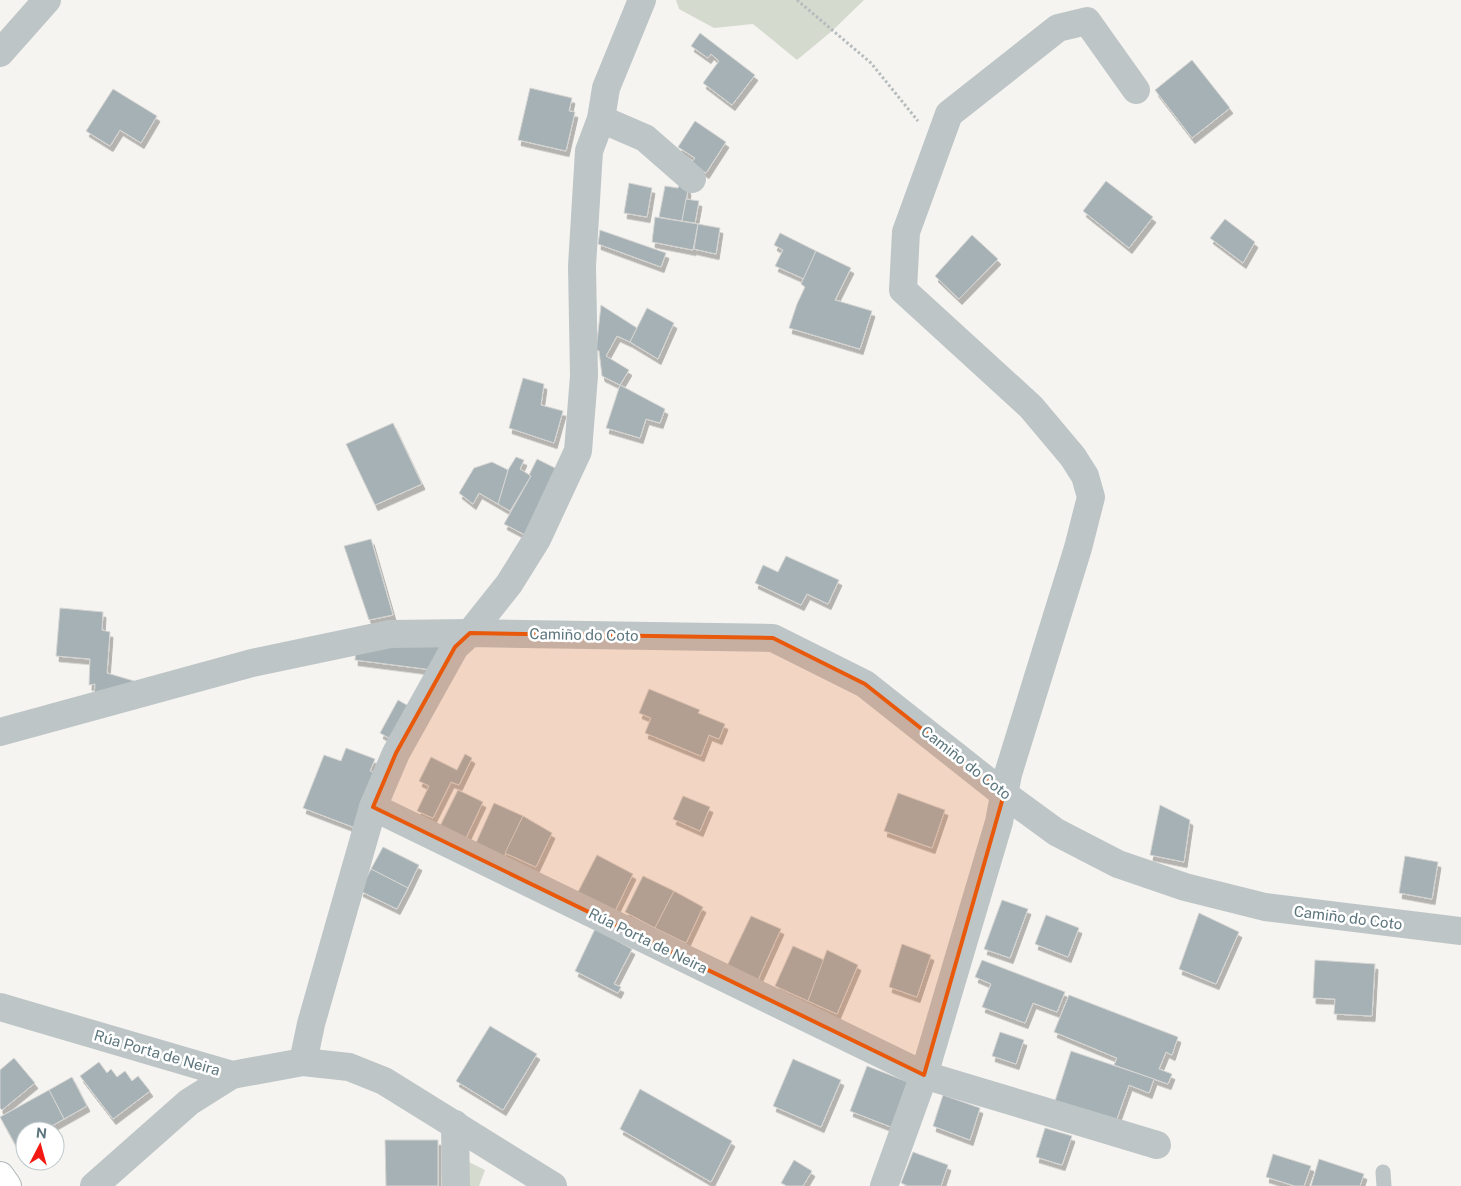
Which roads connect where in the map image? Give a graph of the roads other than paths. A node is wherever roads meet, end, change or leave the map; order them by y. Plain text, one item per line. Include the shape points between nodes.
1 (47, 0) edge
2 (642, 0) edge
3 (0, 53) edge
4 (1136, 90) dead end
5 (601, 119) junction
6 (692, 179) dead end
7 (470, 633) junction
8 (0, 732) edge
9 (1004, 794) junction
10 (373, 807) junction
11 (1461, 931) edge
12 (0, 1007) edge
13 (304, 1062) junction
14 (924, 1074) junction
15 (232, 1075) junction
16 (455, 1124) junction
17 (1157, 1145) dead end
18 (0, 1176) edge
19 (8, 1186) edge
20 (94, 1186) edge
21 (456, 1186) edge
22 (553, 1186) edge
23 (884, 1186) edge

1 - 3 street
2 - 5 street via 606,88
4 - 9 street via 1087,21 1058,28 949,114 906,232 903,290 1031,407 1073,457 1085,476 1091,498
5 - 6 street via 645,138
5 - 7 street via 589,151 582,266 584,376 578,451 537,539 509,584
7 - 8 street, Camiño do Coto via 390,634 280,657
7 - 9 street, Camiño do Coto via 773,638 866,684
7 - 10 street via 455,647 396,753
9 - 11 street, Camiño do Coto via 1056,832 1100,855 1185,887 1265,907
9 - 14 street
10 - 13 street via 311,1024
10 - 14 street, Rúa Porta de Neira
12 - 15 street, Rúa Porta de Neira
13 - 15 street, Rúa Porta de Neira
13 - 16 street, Rúa Porta de Neira via 349,1067 384,1081
14 - 17 street, Rúa Porta de Neira
14 - 23 street
15 - 20 street via 190,1102
16 - 21 street
16 - 22 street, Rúa Porta de Neira
18 - 19 main road

